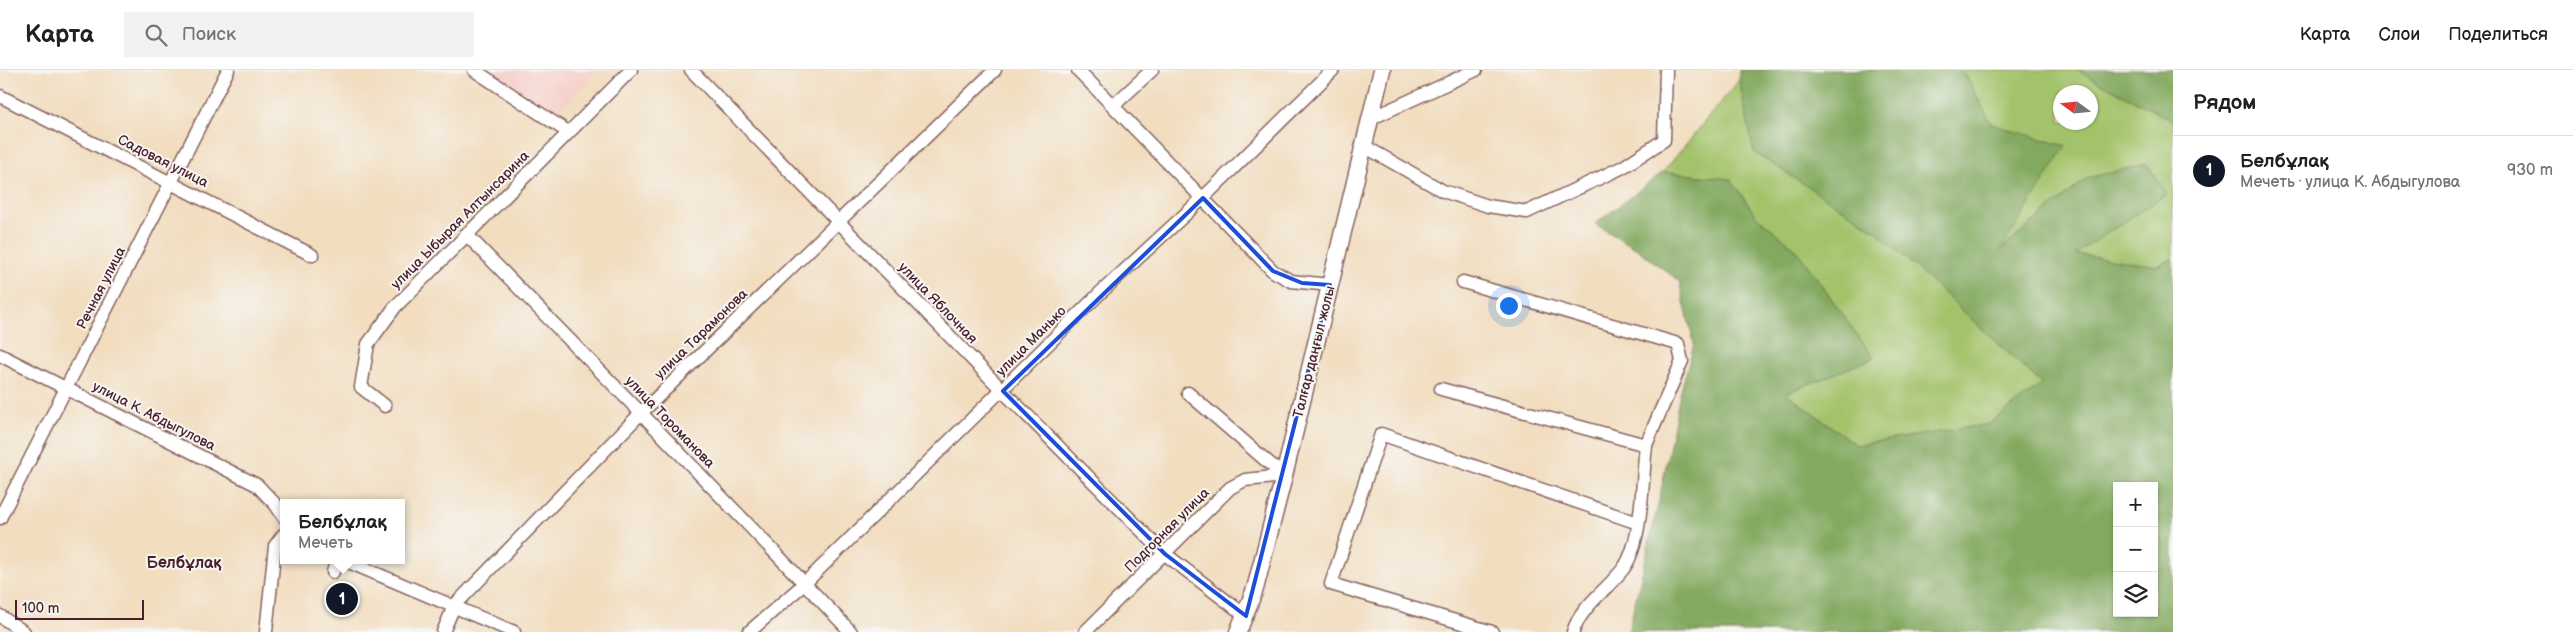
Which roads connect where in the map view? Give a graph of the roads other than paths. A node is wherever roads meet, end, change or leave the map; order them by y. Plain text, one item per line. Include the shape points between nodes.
1 (228, 70) edge
2 (474, 70) edge
3 (631, 70) edge
4 (691, 70) edge
5 (995, 70) edge
6 (1078, 70) edge
7 (1152, 70) edge
8 (1333, 70) edge
9 (1382, 70) edge
10 (1476, 70) edge
11 (1666, 70) edge
12 (0, 96) edge
13 (1114, 106) junction
14 (1370, 119) junction
15 (568, 132) junction
16 (1364, 146) junction
17 (171, 181) junction
18 (1202, 198) junction
19 (839, 221) junction
20 (466, 234) junction
21 (312, 255) dead end
22 (1463, 282) dead end
23 (1330, 285) junction
24 (0, 355) edge
25 (67, 389) junction
26 (1440, 389) dead end
27 (1003, 391) junction
28 (1188, 393) dead end
29 (385, 406) dead end
30 (641, 412) junction
31 (1646, 445) junction
32 (1284, 476) junction
33 (280, 511) edge
34 (0, 518) edge
35 (1638, 523) junction
36 (280, 538) edge
37 (1165, 554) junction
38 (354, 564) edge
39 (804, 584) junction
40 (454, 606) junction
41 (0, 616) edge
42 (1246, 616) junction
43 (24, 632) edge
44 (266, 632) edge
45 (443, 632) edge
46 (514, 632) edge
47 (749, 632) edge
48 (851, 632) edge
49 (1085, 632) edge
50 (1238, 632) edge
51 (1492, 632) edge
52 (1574, 632) edge

1 - 17 street, Речная улица
2 - 15 street
3 - 15 street, улица Ыбырая Алтынсарина
4 - 19 street, улица Яблочная
5 - 19 street, улица Тарамонова
6 - 13 street
7 - 13 street
8 - 18 street, улица Манько
9 - 14 main road, Талғар даңғыл жолы
10 - 14 street
11 - 16 street via 1664,140 1623,167 1527,212 1488,206 1443,190
12 - 17 street, Садовая улица
13 - 18 street
14 - 16 main road, Талғар даңғыл жолы
15 - 20 street, улица Ыбырая Алтынсарина
16 - 23 main road, Талғар даңғыл жолы
17 - 21 street, Садовая улица
17 - 25 street, Речная улица
18 - 23 street via 1283,278
18 - 27 street, улица Манько via 1099,294
19 - 27 street, улица Яблочная
19 - 30 street, улица Тарамонова
20 - 29 street, улица Ыбырая Алтынсарина via 395,307 368,344 361,387
20 - 30 street, улица Тороманова
22 - 31 street via 1678,344 1682,360
23 - 32 main road, Талғар даңғыл жолы
24 - 25 street, улица К. Абдыгулова
25 - 33 street, улица К. Абдыгулова via 257,485
25 - 34 street, Речная улица
26 - 31 street
27 - 37 street, улица Яблочная
27 - 39 street, улица Манько
28 - 32 street
30 - 39 street, улица Тороманова
30 - 40 street, улица Тарамонова
31 - 35 street
32 - 37 street, Подгорная улица via 1238,483
32 - 42 main road, Талғар даңғыл жолы
35 - 51 street via 1381,434 1331,584
35 - 52 street via 1636,545 1624,568 1577,619
36 - 44 street via 275,546
37 - 42 street, улица Яблочная
37 - 49 street, Подгорная улица
38 - 40 street
39 - 47 street, улица Манько
39 - 48 street, улица Тороманова
40 - 45 street, улица Тарамонова
40 - 46 street
41 - 43 street
42 - 50 main road, Талғар даңғыл жолы

